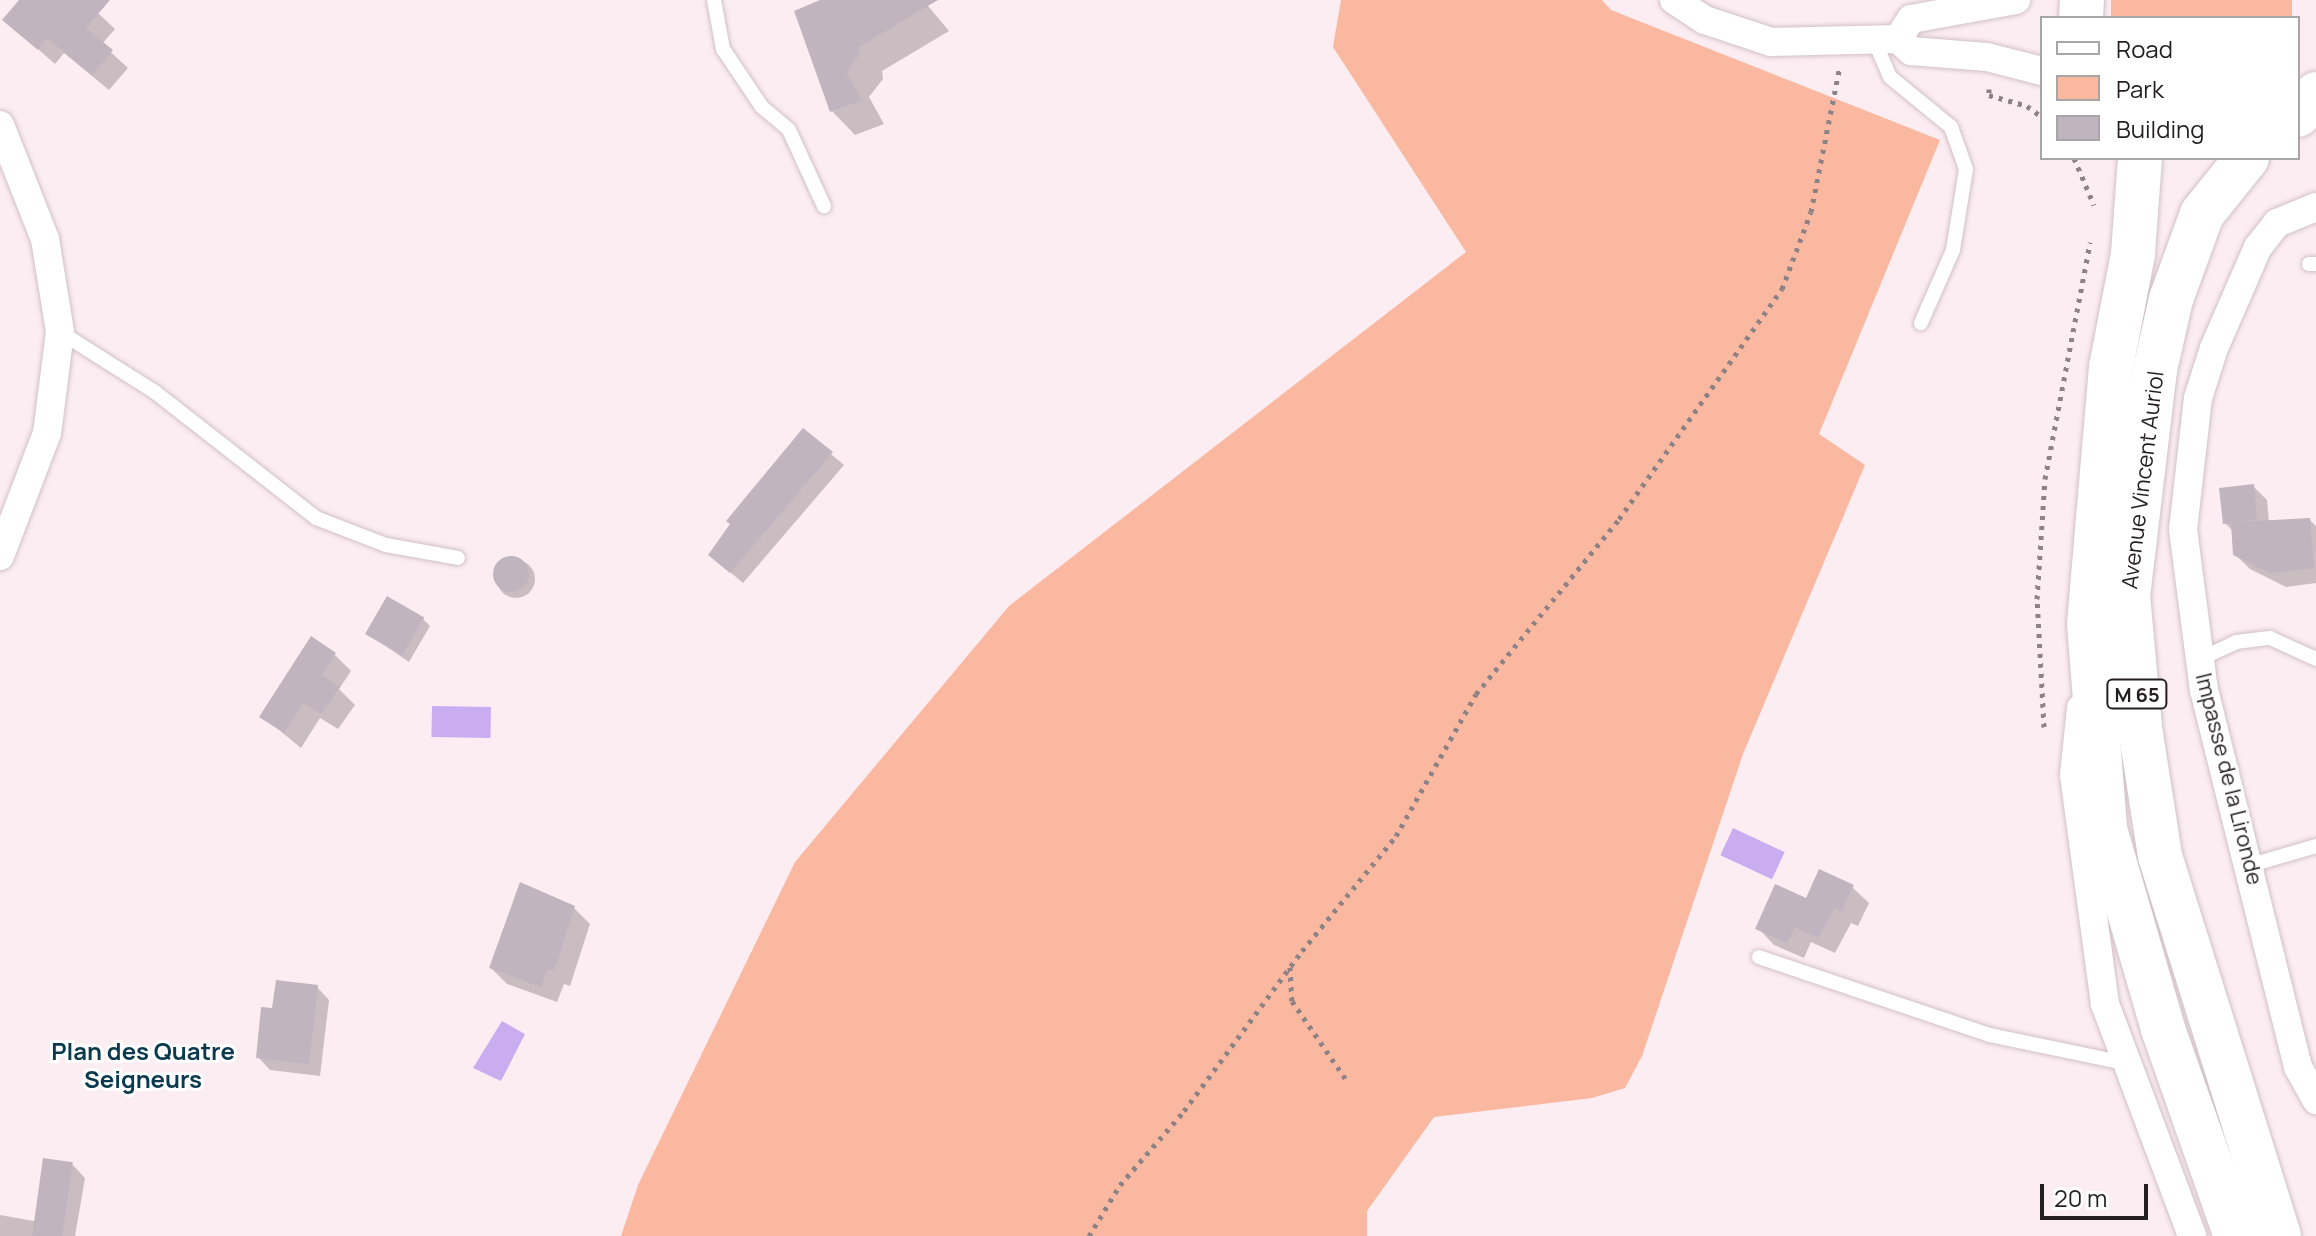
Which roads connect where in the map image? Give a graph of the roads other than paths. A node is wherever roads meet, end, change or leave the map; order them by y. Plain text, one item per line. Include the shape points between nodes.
1 (714, 0) edge
2 (1674, 0) edge
3 (2016, 0) edge
4 (1886, 40) junction
5 (2040, 70) edge
6 (2316, 94) edge
7 (2300, 113) edge
8 (0, 125) edge
9 (2140, 160) edge
10 (2245, 160) edge
11 (824, 206) dead end
12 (2316, 207) edge
13 (1921, 323) dead end
14 (60, 332) junction
15 (0, 556) edge
16 (458, 558) dead end
17 (2089, 624) junction
18 (2200, 659) junction
19 (2316, 659) edge
20 (2316, 846) edge
21 (2251, 865) junction
22 (1759, 957) dead end
23 (2129, 1064) junction
24 (2316, 1100) edge
25 (2192, 1236) edge
26 (2236, 1236) edge
27 (2279, 1236) edge

1 - 11 lane via 723,49 762,107 789,130
2 - 4 street via 1705,20 1771,42
3 - 4 street via 1911,19
4 - 5 street via 1911,51 1987,57
4 - 13 lane via 1890,77 1951,127 1966,169 1953,250
6 - 7 main road
8 - 14 street via 45,239
9 - 17 main road, Avenue Vincent Auriol / M 65 via 2133,254 2111,367
10 - 27 main road, Avenue Vincent Auriol / M 65 via 2202,214 2171,299 2155,370 2128,595 2140,728 2160,856
12 - 18 street, Impasse de la Lironde via 2277,223 2258,247 2198,398 2183,529
14 - 15 street via 47,433
14 - 16 lane via 155,392 316,518 386,545
17 - 23 street, Avenue Vincent Auriol via 2074,775 2105,1004
17 - 26 main road, Avenue Vincent Auriol / M 65 via 2105,829 2163,1029
18 - 19 lane via 2236,642 2270,638
18 - 21 street, Impasse de la Lironde
20 - 21 lane
21 - 24 street, Impasse de la Lironde via 2298,1067
22 - 23 lane via 1990,1035
23 - 25 street, Avenue Vincent Auriol

